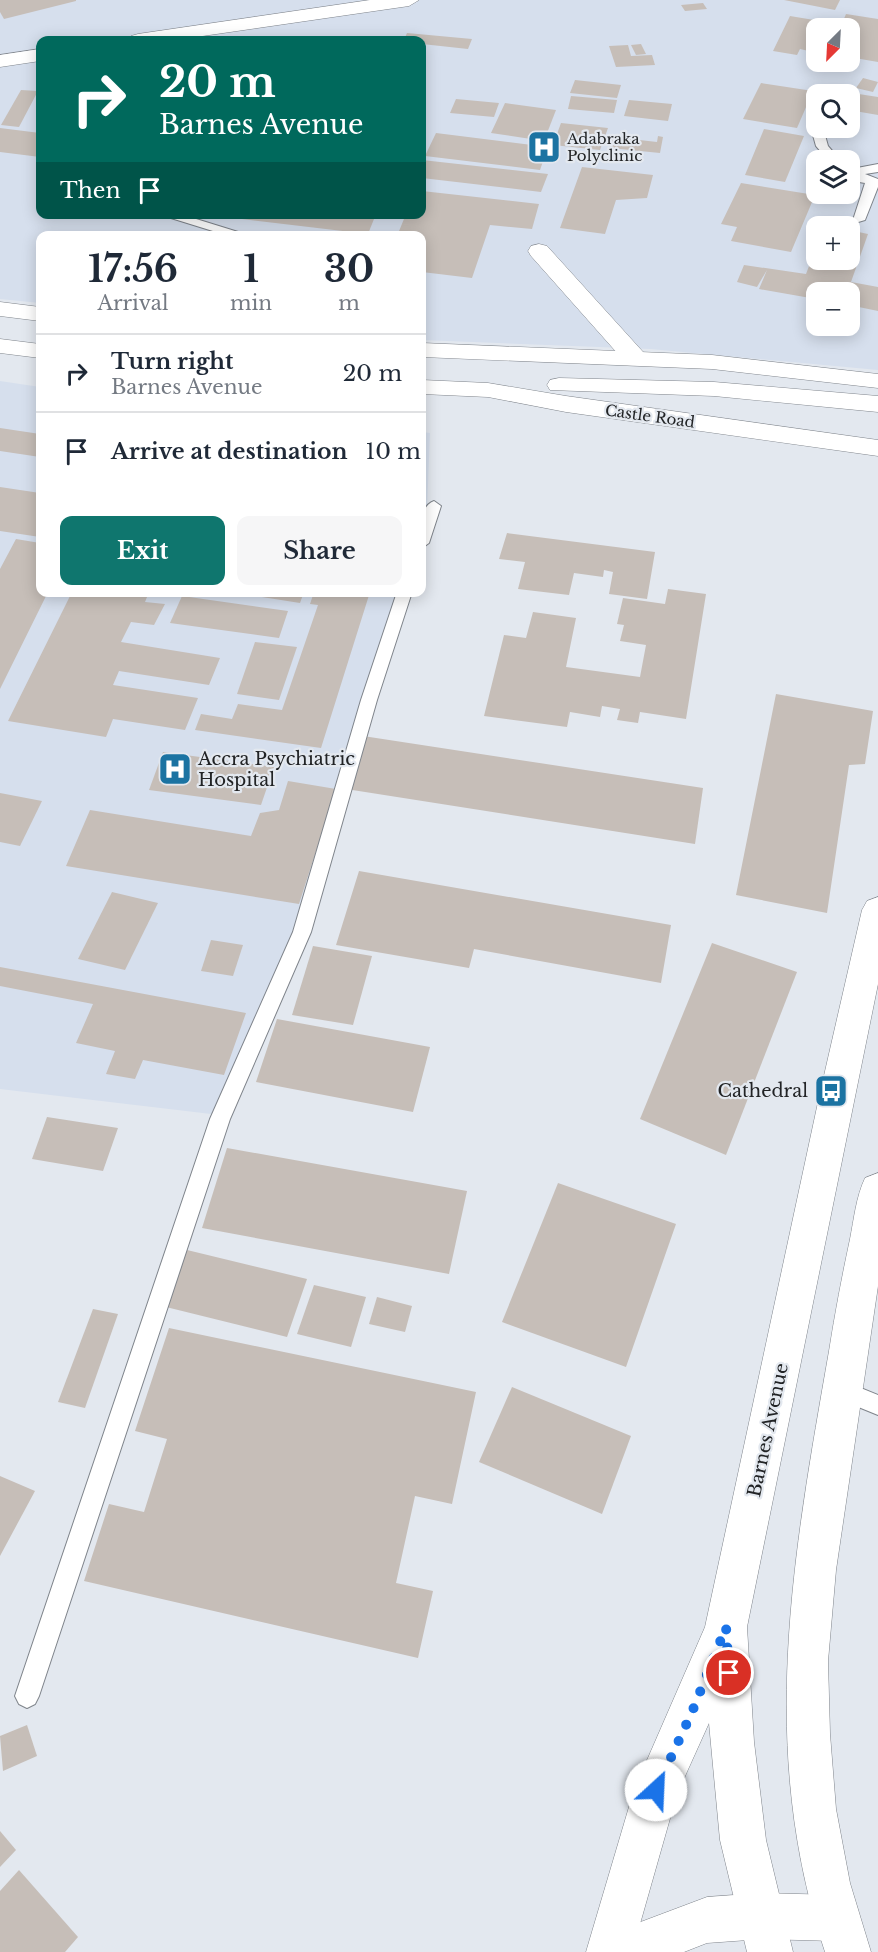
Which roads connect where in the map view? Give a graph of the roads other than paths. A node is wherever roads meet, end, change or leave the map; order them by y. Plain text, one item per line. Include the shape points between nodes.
1 (409, 0) edge
2 (165, 36) edge
3 (36, 56) edge
4 (0, 61) edge
5 (860, 168) edge
6 (878, 168) edge
7 (860, 176) edge
8 (874, 183) edge
9 (860, 218) edge
10 (182, 219) edge
11 (227, 231) edge
12 (539, 251) dead end
13 (0, 309) edge
14 (36, 314) edge
15 (0, 346) edge
16 (36, 350) edge
17 (426, 350) edge
18 (635, 358) junction
19 (871, 379) edge
20 (426, 387) edge
21 (488, 390) junction
22 (878, 404) edge
23 (783, 435) junction
24 (878, 448) edge
25 (878, 466) edge
26 (434, 506) dead end
27 (426, 531) edge
28 (403, 597) edge
29 (878, 910) edge
30 (878, 1189) edge
31 (859, 1397) edge
32 (726, 1627) junction
33 (27, 1696) dead end
34 (766, 1934) edge
35 (841, 1935) edge
36 (609, 1952) edge
37 (622, 1952) edge

1 - 2 main road
3 - 4 main road
5 - 6 lane
7 - 8 lane
8 - 9 lane
10 - 11 lane
12 - 18 main road
13 - 14 main road
15 - 16 main road
17 - 18 main road
18 - 19 main road
20 - 21 main road, Castle Road
21 - 22 main road via 526,384 714,389
21 - 23 main road, Castle Road
23 - 24 main road, Castle Road
23 - 25 main road
26 - 27 lane
28 - 33 lane via 369,700 302,932 220,1119
29 - 32 main road, Barnes Avenue
30 - 31 main road
31 - 35 main road via 807,1659 808,1741 825,1875
32 - 34 main road, Barnes Avenue via 742,1840
32 - 36 main road via 656,1790
34 - 35 main road
34 - 37 main road via 707,1920

